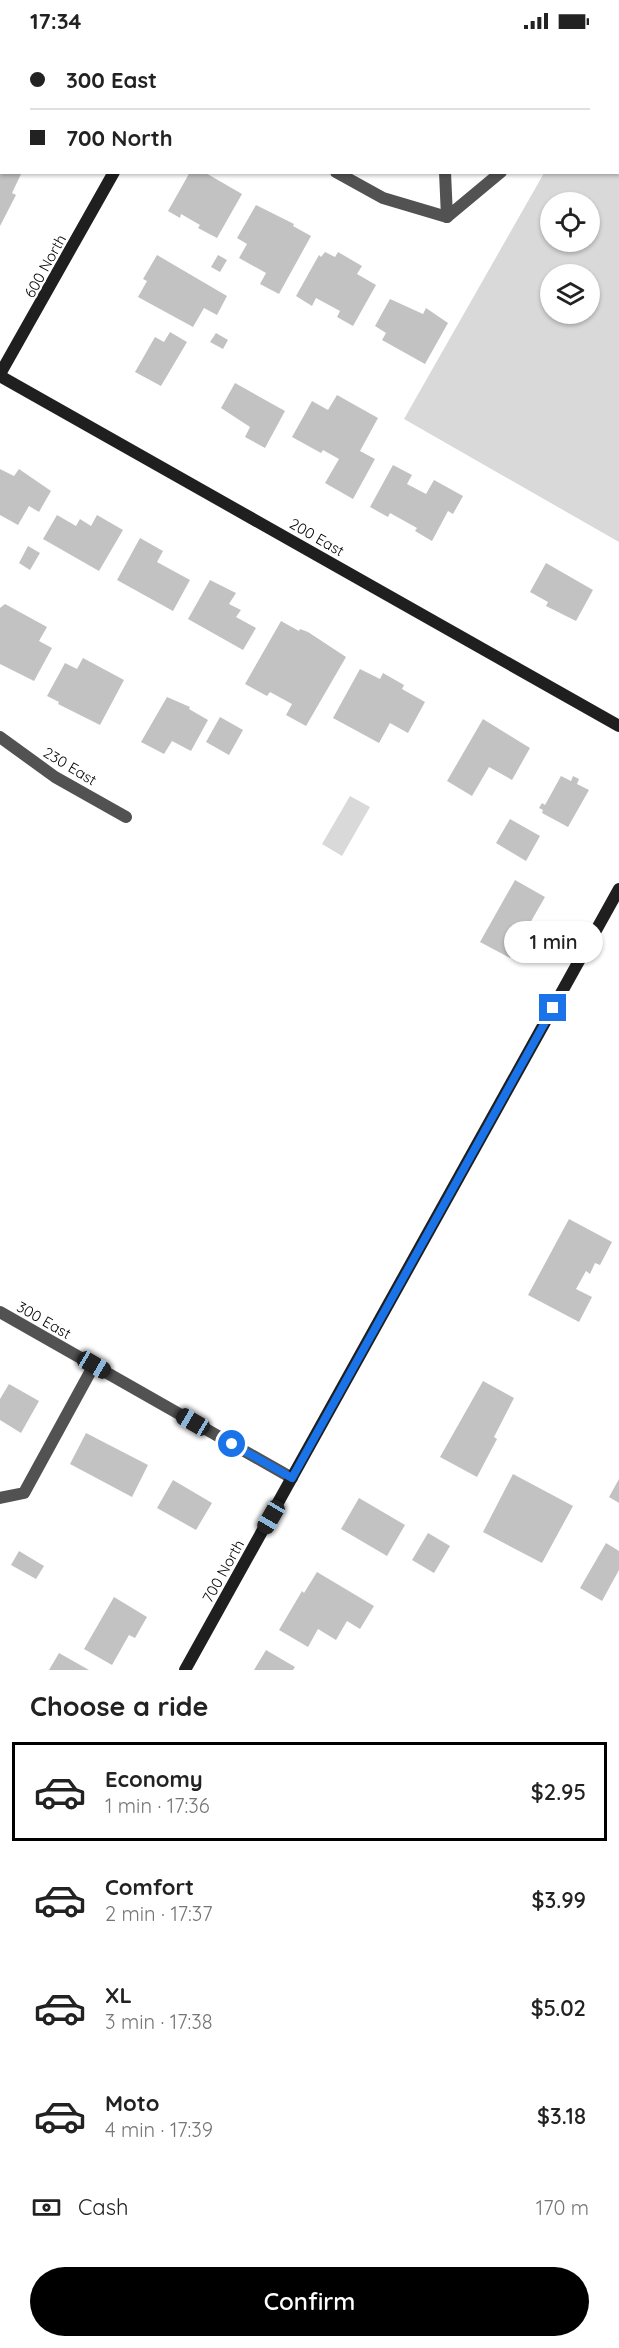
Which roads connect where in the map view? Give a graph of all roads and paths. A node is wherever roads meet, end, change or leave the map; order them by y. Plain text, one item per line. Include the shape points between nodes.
1 (113, 174) edge
2 (340, 174) edge
3 (445, 174) edge
4 (499, 174) edge
5 (447, 217) junction
6 (0, 375) edge
7 (619, 726) edge
8 (0, 737) edge
9 (126, 817) dead end
10 (619, 889) edge
11 (0, 1312) edge
12 (94, 1365) junction
13 (292, 1478) junction
14 (0, 1498) edge
15 (185, 1670) edge

1 - 6 street, 600 North
2 - 5 street via 383,198
3 - 5 street
4 - 5 street
6 - 7 street, 200 East
8 - 9 street, 230 East via 55,777
10 - 13 street, 700 North
11 - 12 street, 300 East
12 - 13 street, 300 East
12 - 14 street via 24,1493
13 - 15 street, 700 North

